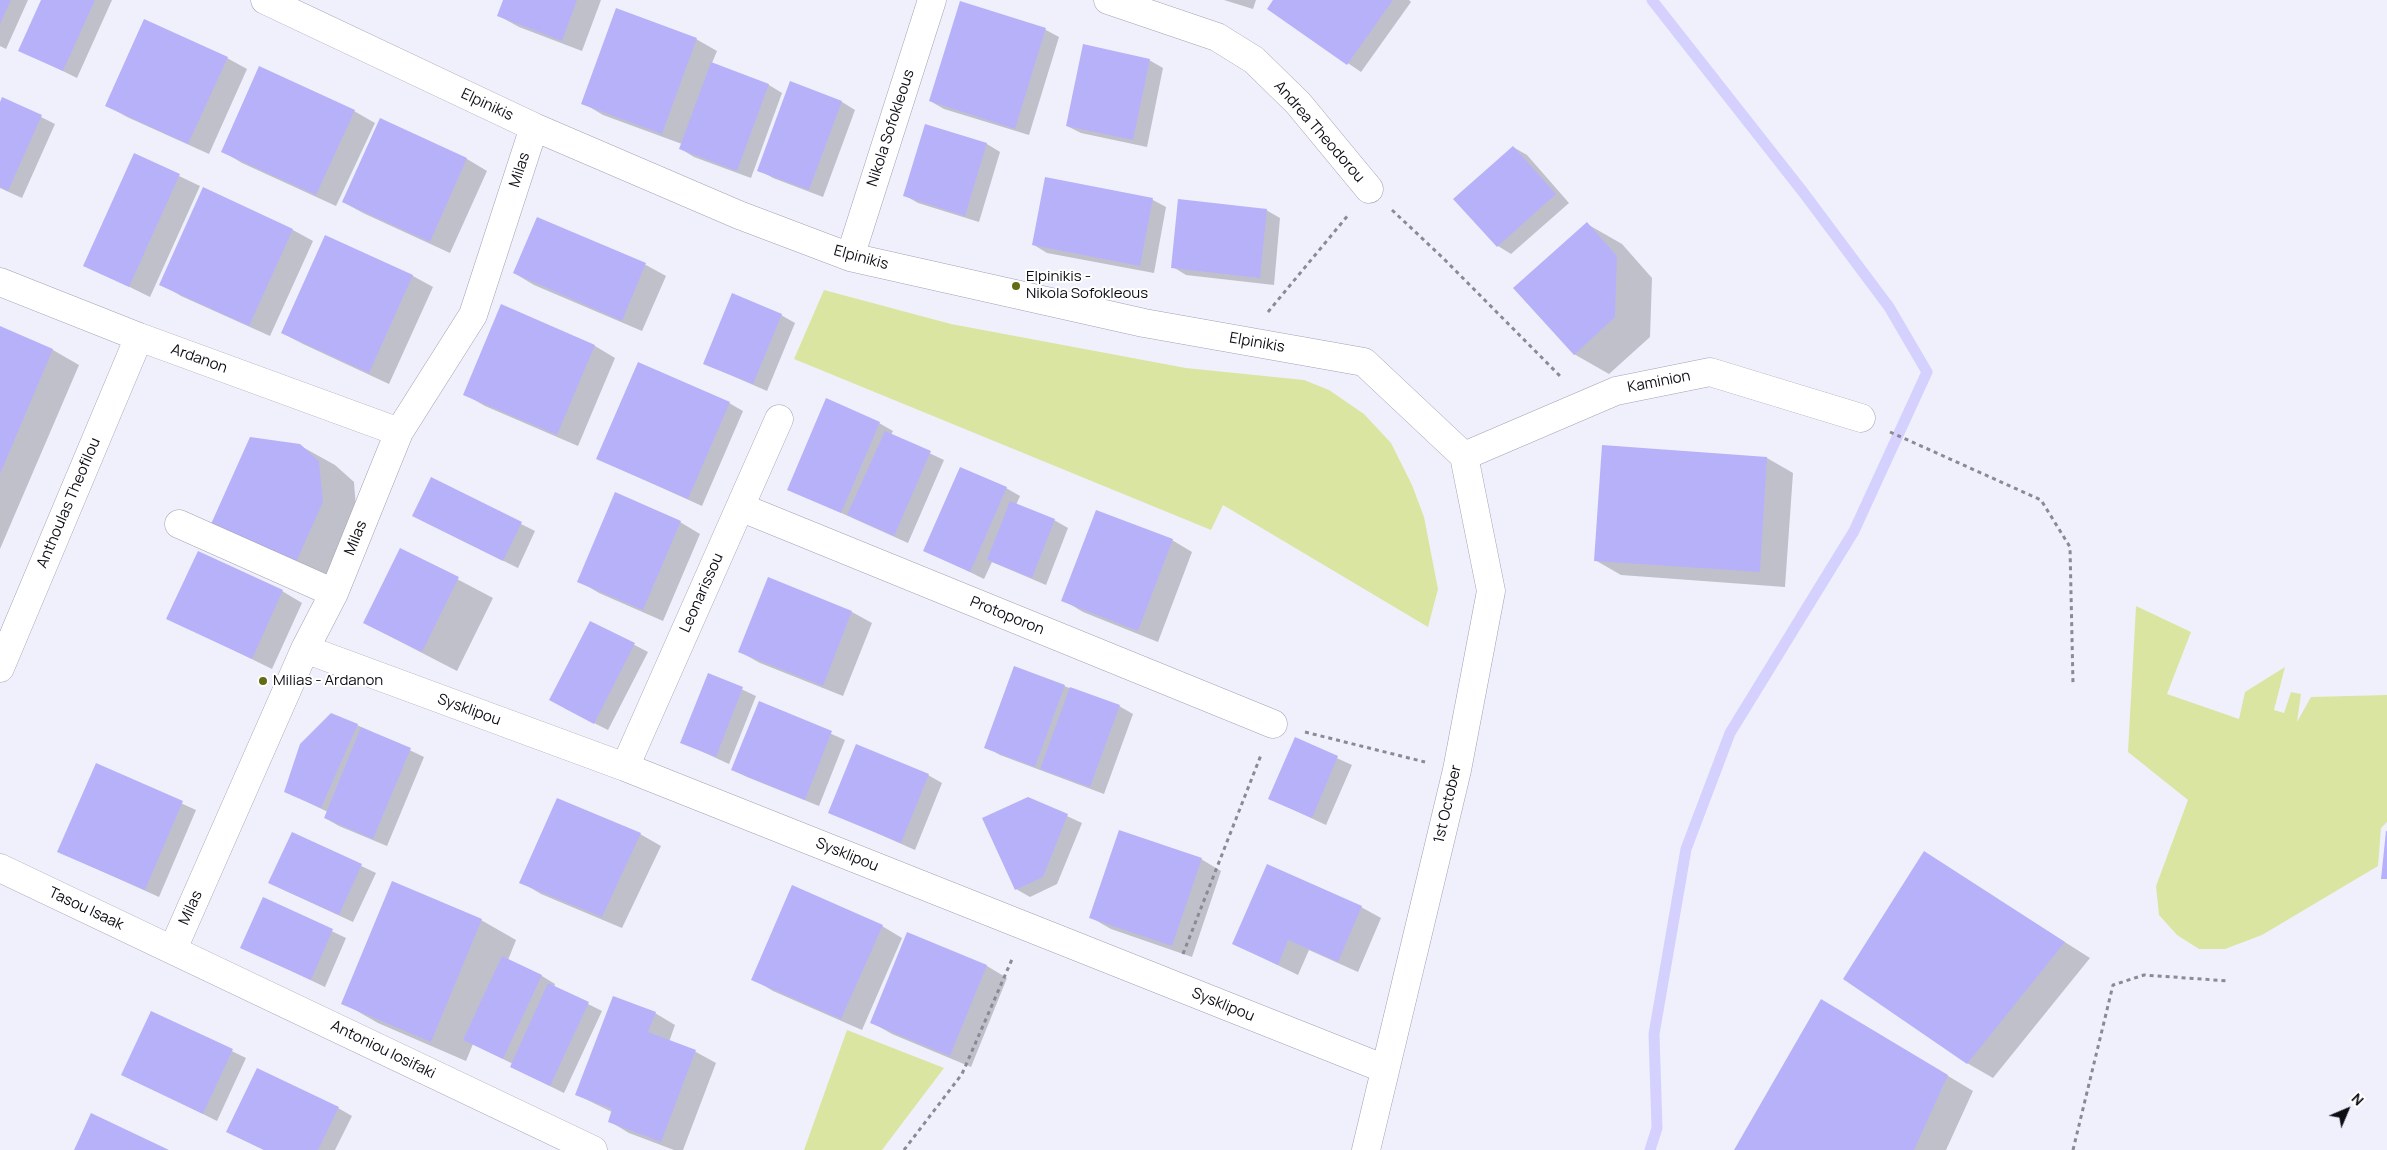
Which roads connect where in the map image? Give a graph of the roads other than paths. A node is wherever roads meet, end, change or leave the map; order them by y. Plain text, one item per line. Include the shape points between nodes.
1 (265, 0) edge
2 (932, 0) edge
3 (1108, 0) edge
4 (534, 127) junction
5 (1369, 189) road end
6 (850, 257) junction
7 (0, 282) edge
8 (139, 338) junction
9 (1861, 418) road end
10 (779, 419) dead end
11 (399, 432) junction
12 (1464, 456) junction
13 (740, 507) junction
14 (179, 524) dead end
15 (334, 593) junction
16 (305, 649) junction
17 (0, 668) edge
18 (1274, 724) road end
19 (625, 767) junction
20 (0, 868) edge
21 (173, 949) junction
22 (1385, 1069) junction
23 (593, 1150) edge
24 (1366, 1150) edge

1 - 4 street, Elpinikis
2 - 6 street, Nikola Sofokleous
3 - 5 street, Andrea Theodorou via 1217,37 1254,60 1298,103
4 - 6 street, Elpinikis via 739,215
4 - 11 street, Milas via 473,315
6 - 12 street, Elpinikis via 1144,323 1364,362
7 - 8 street, Ardanon
8 - 11 street, Ardanon
8 - 17 street, Anthoulas Theofilou
9 - 12 street, Kaminion via 1710,372 1616,391
10 - 13 street, Leonarissou
11 - 15 street, Milas
12 - 22 street, 1st October via 1491,591 1457,770
13 - 18 street, Protoporon
13 - 19 street, Leonarissou
14 - 15 street
15 - 16 street, Milas
16 - 19 street, Sysklipou
16 - 21 street, Milas
19 - 22 street, Sysklipou
20 - 21 street, Tasou Isaak
21 - 23 street, Antoniou Iosifaki
22 - 24 street, 1st October

